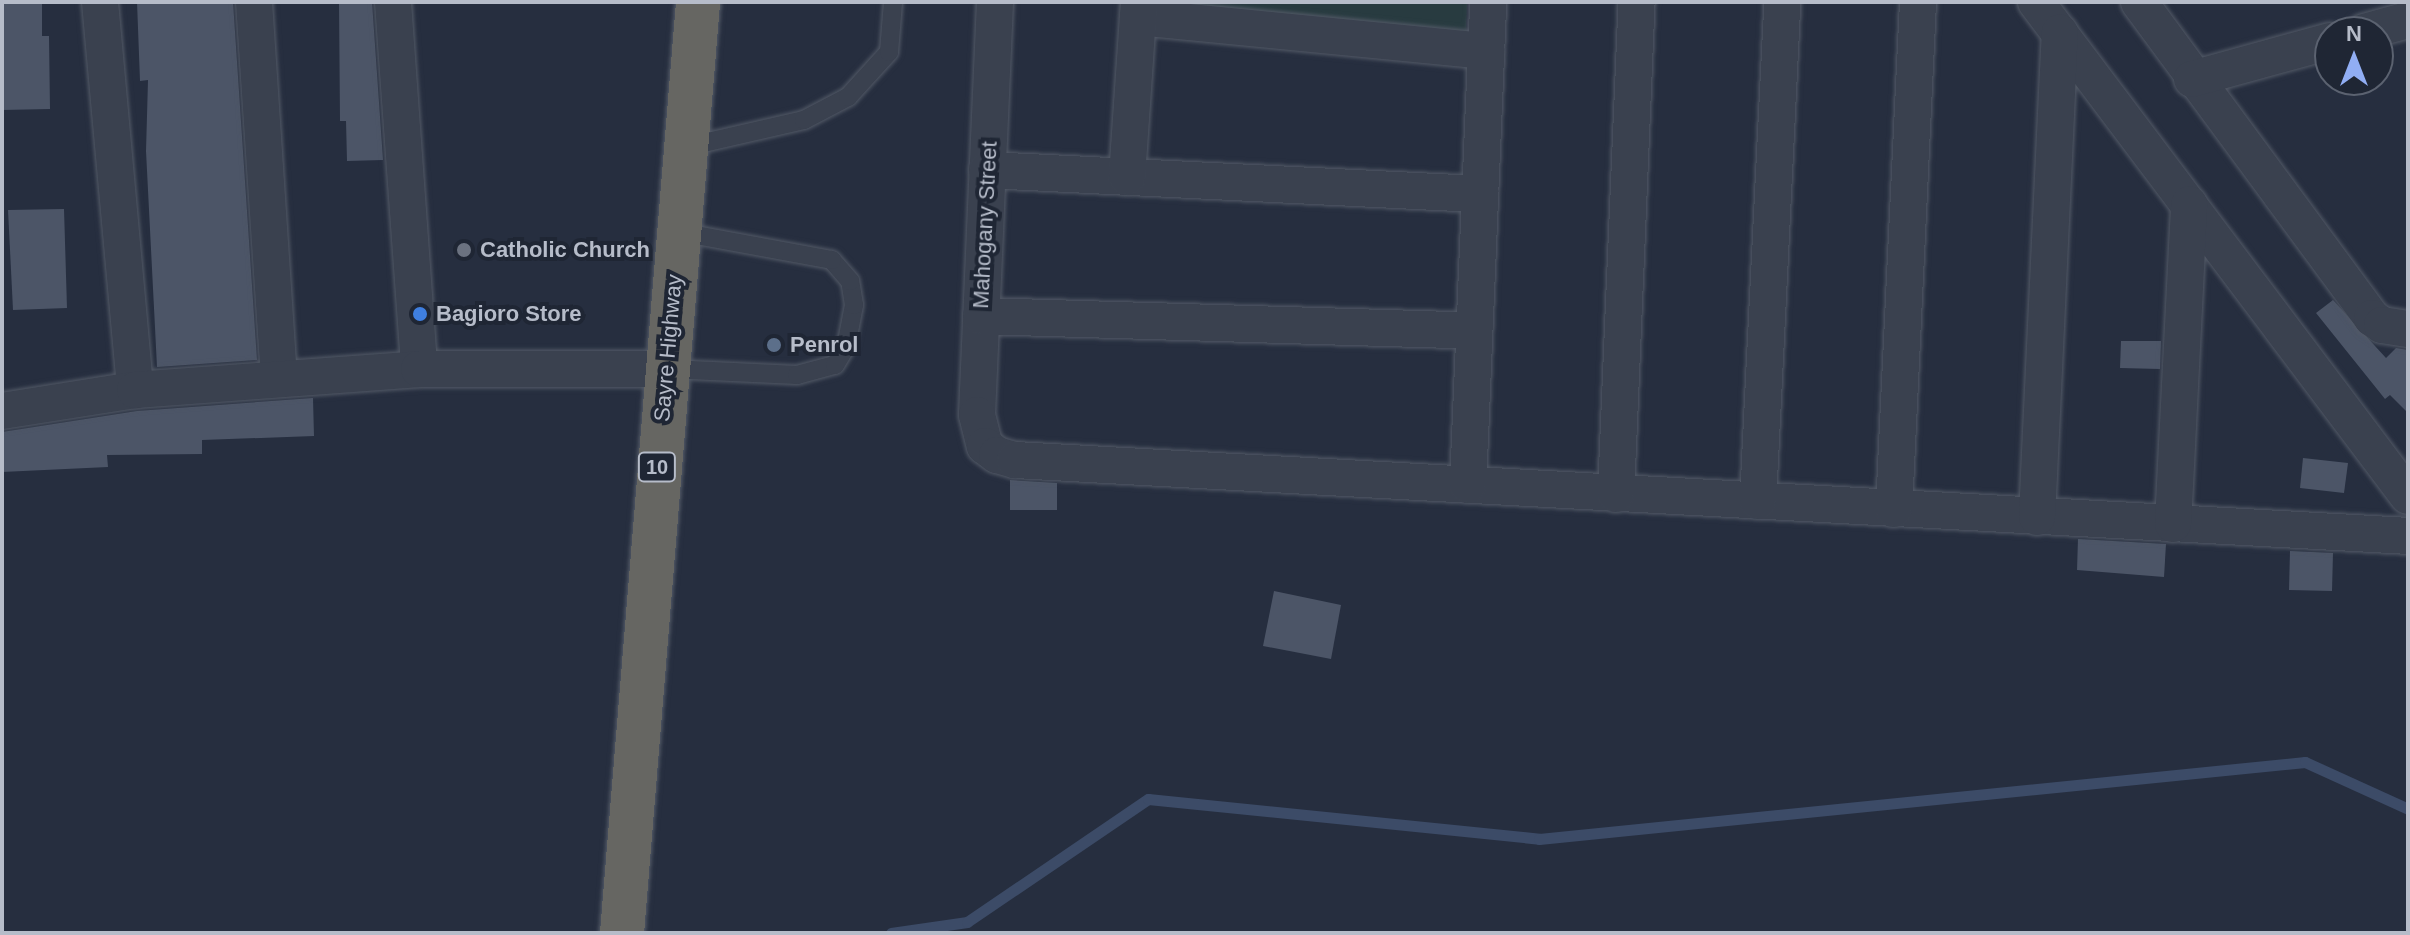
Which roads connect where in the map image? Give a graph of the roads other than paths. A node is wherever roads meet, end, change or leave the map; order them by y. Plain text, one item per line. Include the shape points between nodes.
1 (100, 2) edge
2 (254, 2) edge
3 (393, 2) edge
4 (698, 2) edge
5 (893, 2) edge
6 (995, 2) edge
7 (1488, 2) edge
8 (1637, 2) edge
9 (1782, 2) edge
10 (1918, 2) edge
11 (2036, 2) edge
12 (2139, 2) edge
13 (1139, 10) edge
14 (2060, 33) junction
15 (2314, 45) edge
16 (1486, 51) junction
17 (2192, 79) junction
18 (686, 147) junction
19 (987, 170) junction
20 (1127, 177) junction
21 (1480, 194) junction
22 (2189, 204) junction
23 (678, 232) junction
24 (981, 316) junction
25 (2408, 329) edge
26 (1474, 331) junction
27 (419, 369) junction
28 (666, 369) junction
29 (279, 378) junction
30 (135, 390) junction
31 (2, 411) edge
32 (1468, 485) junction
33 (1616, 494) junction
34 (2408, 496) edge
35 (1758, 501) junction
36 (1894, 509) junction
37 (2037, 517) junction
38 (2173, 524) junction
39 (2408, 536) edge
40 (622, 933) edge

1 - 30 street
2 - 29 street
3 - 27 street
4 - 18 highway, Sayre Highway / 10
5 - 18 lane via 889,52 848,97 804,120
6 - 19 street, Mahogany Street
7 - 16 street
8 - 33 street
9 - 35 street
10 - 36 street
11 - 14 street
12 - 17 street
13 - 16 street
13 - 20 street
14 - 22 street
14 - 37 street
15 - 17 street
16 - 21 street
17 - 25 street via 2372,318
18 - 23 highway, Sayre Highway / 10
19 - 20 street
19 - 24 street, Mahogany Street
20 - 21 street
21 - 26 street
22 - 34 street
22 - 38 street
23 - 28 highway, Sayre Highway / 10
23 - 28 lane via 832,260 850,281 854,305 846,347 835,365 797,375
24 - 26 street
24 - 32 street, Mahogany Street via 977,415 985,446 1015,460
26 - 32 street
27 - 28 street
27 - 29 street
28 - 40 highway, Sayre Highway / 10
29 - 30 street
30 - 31 street
32 - 33 street
33 - 35 street
35 - 36 street
36 - 37 street
37 - 38 street
38 - 39 street

